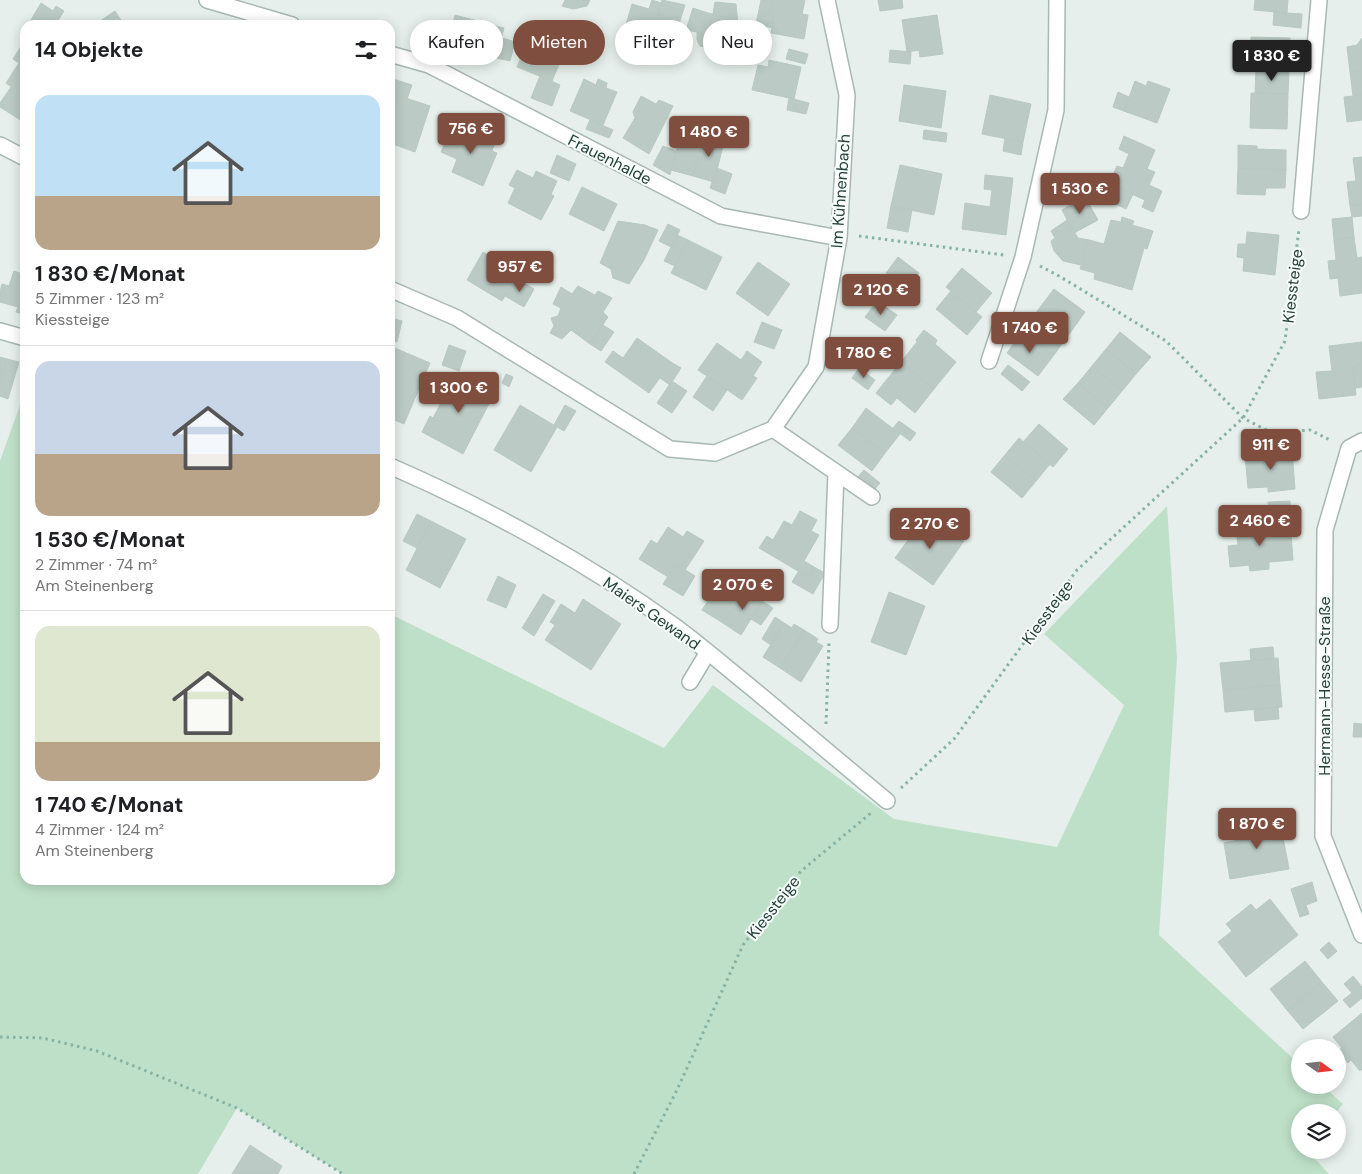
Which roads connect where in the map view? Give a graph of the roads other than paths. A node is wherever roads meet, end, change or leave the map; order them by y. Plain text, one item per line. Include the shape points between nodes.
1 (207, 0) edge
2 (827, 0) edge
3 (1057, 0) edge
4 (1319, 0) edge
5 (275, 20) edge
6 (395, 55) edge
7 (0, 145) edge
8 (20, 155) edge
9 (1301, 212) road end
10 (839, 236) junction
11 (395, 291) edge
12 (0, 331) edge
13 (20, 337) edge
14 (989, 361) dead end
15 (773, 429) junction
16 (1355, 445) edge
17 (395, 468) edge
18 (836, 473) junction
19 (872, 497) dead end
20 (830, 625) road end
21 (708, 652) junction
22 (690, 682) dead end
23 (886, 800) road end
24 (1362, 935) edge

1 - 5 street
2 - 10 street, Im Kühnenbach via 846,95
3 - 14 street via 1056,110 1023,257
4 - 9 street
6 - 10 street, Frauenhalde via 429,65 721,216
7 - 8 street
10 - 15 street, Im Kühnenbach via 816,367
11 - 15 street via 457,318 670,449 715,453
12 - 13 street
15 - 18 street
16 - 24 street, Hermann-Hesse-Straße via 1325,530 1323,836
17 - 21 street, Maiers Gewand via 450,493 589,570 649,608
18 - 19 street
18 - 20 street
21 - 22 street
21 - 23 street, Maiers Gewand

